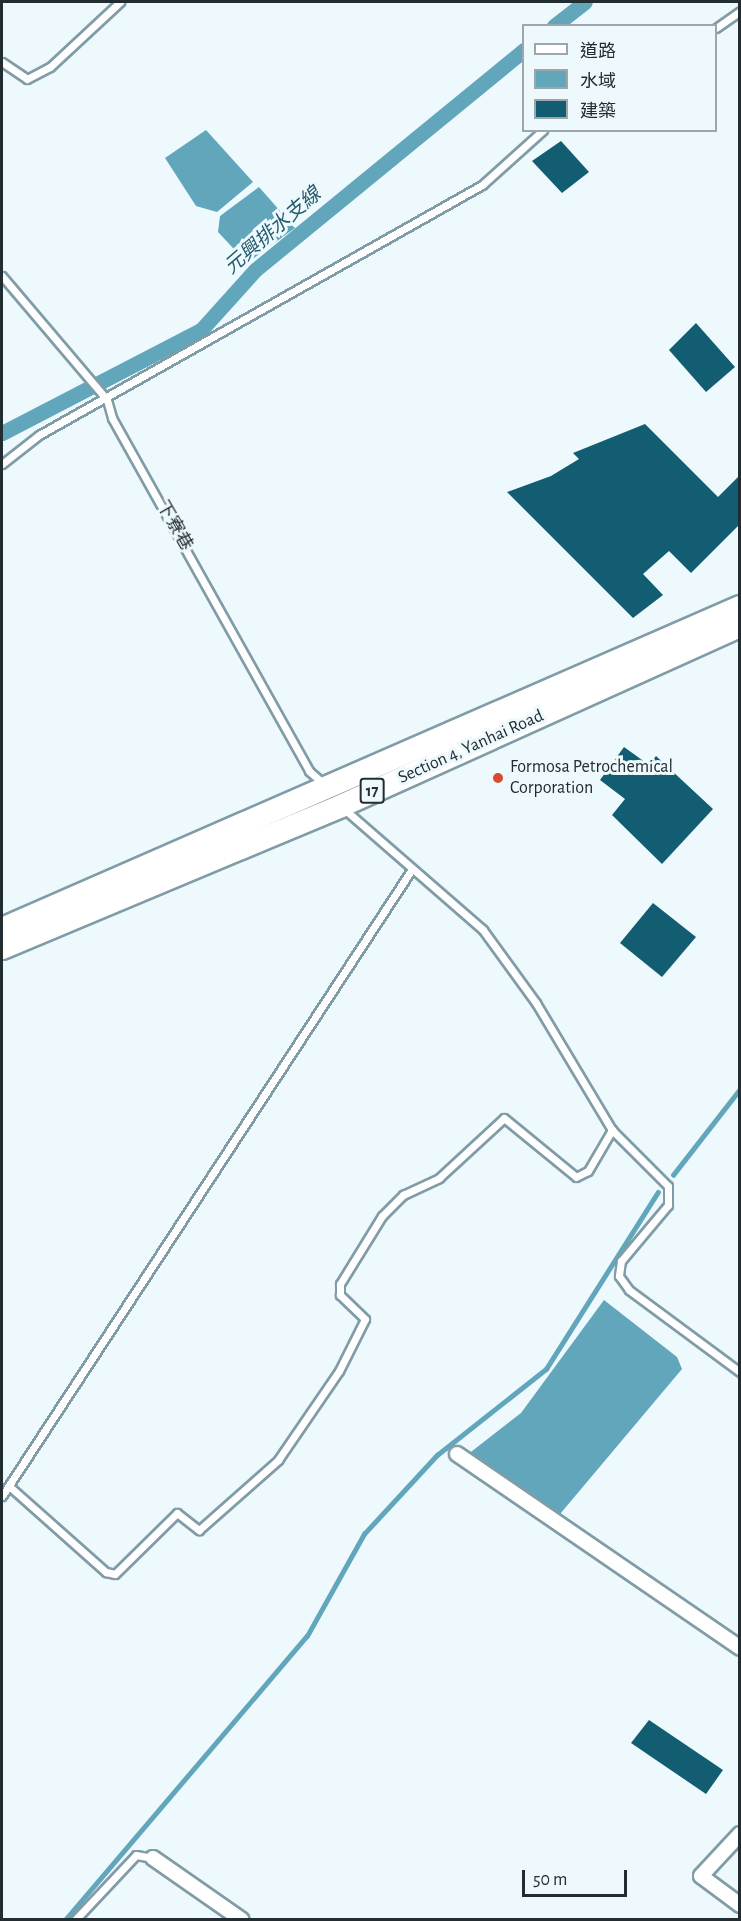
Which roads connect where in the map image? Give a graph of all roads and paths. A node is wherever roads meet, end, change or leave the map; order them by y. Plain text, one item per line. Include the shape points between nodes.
1 (120, 2) edge
2 (740, 11) edge
3 (717, 27) edge
4 (2, 62) edge
5 (541, 132) edge
6 (2, 276) edge
7 (107, 400) junction
8 (2, 464) edge
9 (740, 607) edge
10 (740, 626) edge
11 (335, 797) junction
12 (412, 869) junction
13 (2, 929) edge
14 (2, 948) edge
15 (612, 1130) junction
16 (740, 1372) edge
17 (457, 1454) dead end
18 (9, 1486) junction
19 (2, 1496) edge
20 (740, 1648) edge
21 (740, 1833) edge
22 (153, 1858) joint
23 (740, 1905) edge
24 (75, 1920) edge
25 (242, 1920) edge

1 - 4 lane via 50,67 27,80
2 - 3 lane
5 - 7 lane via 482,184
6 - 7 lane, 下寮巷
7 - 8 lane via 39,435
7 - 11 lane, 下寮巷 via 112,418 309,771
9 - 11 main road, Section 4, Yanhai Road / 17
10 - 11 main road, Section 4, Yanhai Road / 17
11 - 12 lane, 下寮巷
11 - 13 main road, Section 4, Yanhai Road / 17
11 - 14 main road, Section 4, Yanhai Road / 17
12 - 15 lane, 下寮巷 via 483,930 536,1003
12 - 18 lane
15 - 16 lane, 下寮巷 via 671,1196 621,1261 619,1276 629,1290
15 - 18 lane via 588,1171 576,1177 504,1118 439,1178 403,1195 382,1216 340,1284 340,1294 365,1319 339,1371 278,1460 199,1530 177,1513 165,1518 115,1574
17 - 20 street
18 - 19 lane
21 - 23 street via 701,1876
22 - 24 lane via 136,1855
22 - 25 street

